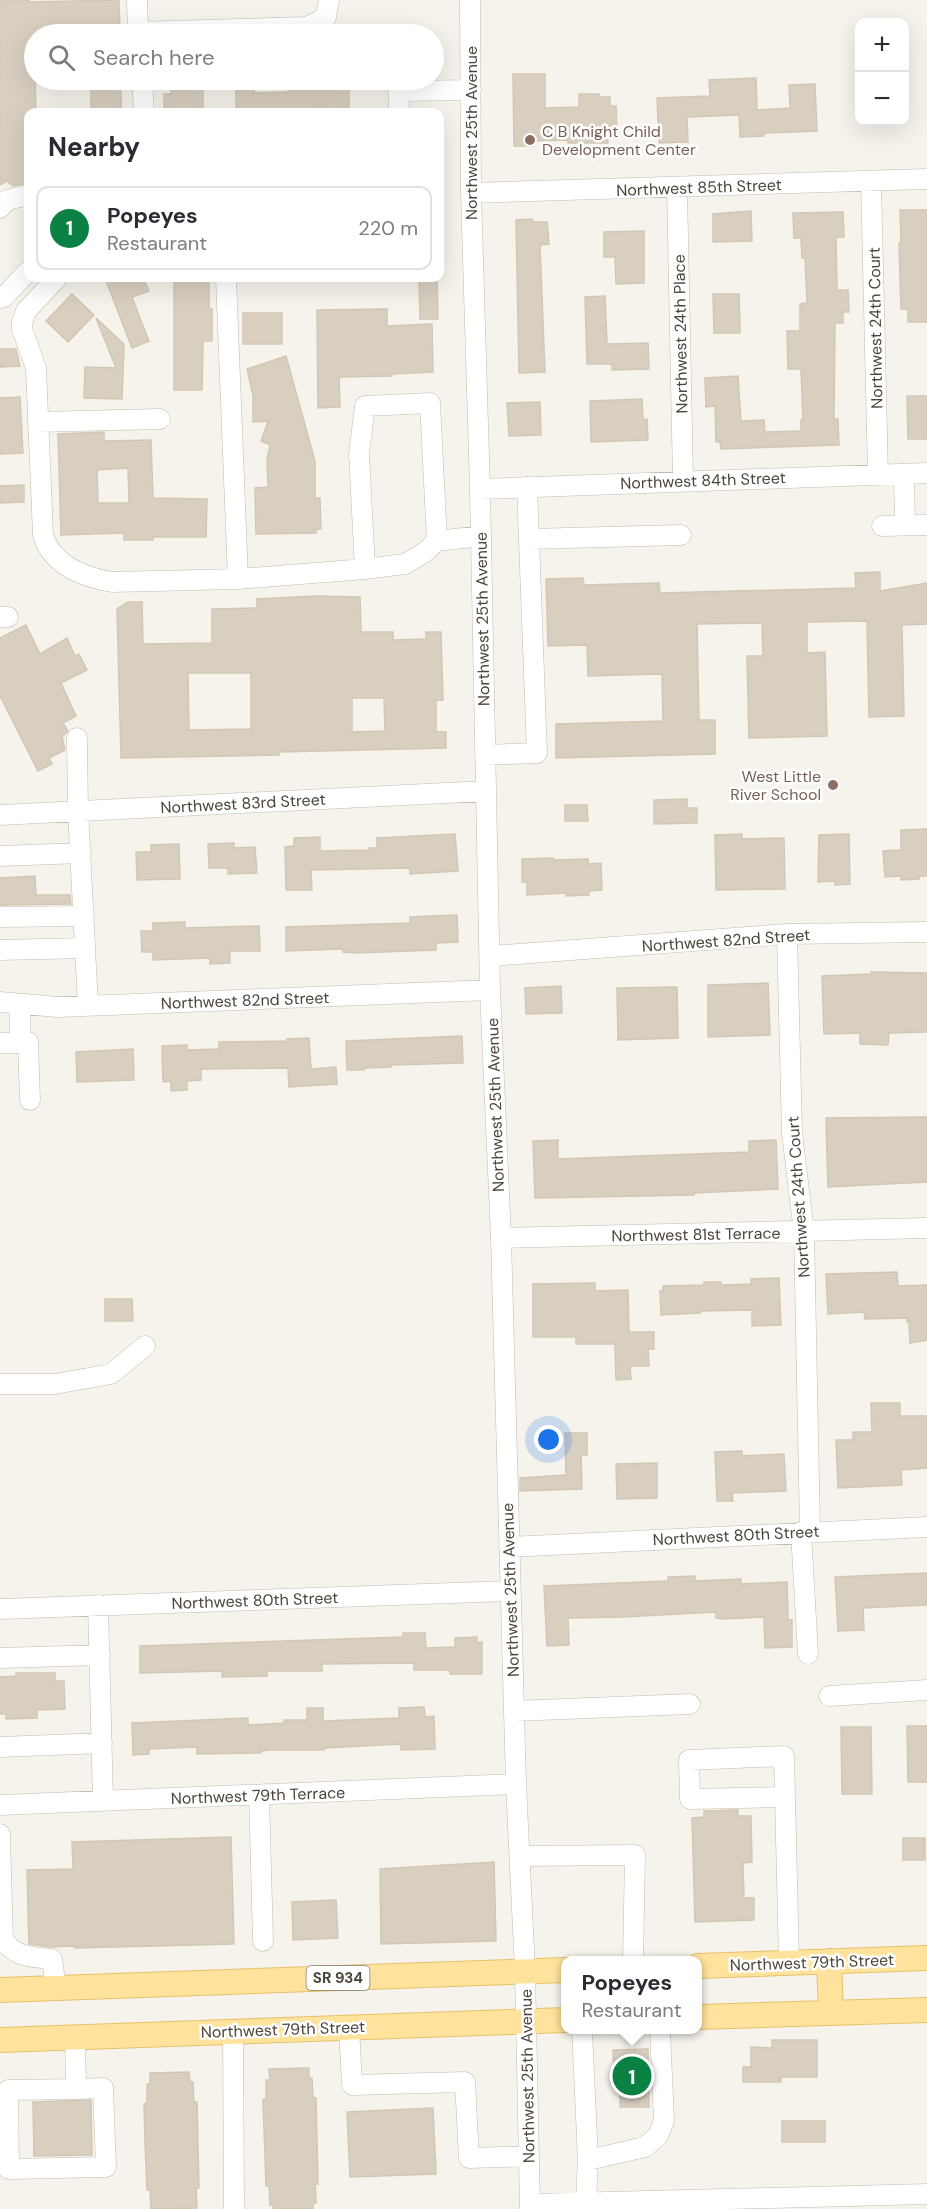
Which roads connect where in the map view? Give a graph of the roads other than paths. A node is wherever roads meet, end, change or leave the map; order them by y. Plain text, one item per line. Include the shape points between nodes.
1 (136, 0) edge
2 (329, 0) edge
3 (470, 0) edge
4 (137, 24) edge
5 (313, 24) edge
6 (444, 88) edge
7 (143, 90) edge
8 (398, 90) edge
9 (471, 90) junction
10 (144, 108) edge
11 (399, 108) edge
12 (927, 179) edge
13 (871, 182) junction
14 (677, 188) junction
15 (471, 193) junction
16 (24, 196) edge
17 (0, 208) edge
18 (24, 275) edge
19 (53, 282) edge
20 (226, 282) edge
21 (0, 298) edge
22 (160, 418) dead end
23 (38, 422) junction
24 (927, 473) edge
25 (904, 474) junction
26 (878, 475) junction
27 (683, 480) junction
28 (527, 487) junction
29 (480, 489) junction
30 (905, 525) junction
31 (927, 525) edge
32 (882, 526) dead end
33 (681, 535) dead end
34 (481, 536) junction
35 (529, 539) junction
36 (437, 541) junction
37 (365, 569) junction
38 (238, 579) junction
39 (77, 738) dead end
40 (485, 755) junction
41 (486, 790) junction
42 (78, 811) junction
43 (0, 815) edge
44 (81, 853) junction
45 (0, 856) edge
46 (84, 916) junction
47 (0, 917) edge
48 (927, 932) edge
49 (787, 934) junction
50 (85, 948) junction
51 (0, 950) edge
52 (490, 956) junction
53 (490, 990) junction
54 (0, 1002) edge
55 (20, 1004) junction
56 (88, 1006) junction
57 (10, 1043) edge
58 (30, 1100) dead end
59 (927, 1228) edge
60 (804, 1232) junction
61 (501, 1238) junction
62 (145, 1346) dead end
63 (0, 1384) edge
64 (927, 1527) edge
65 (805, 1532) junction
66 (509, 1547) junction
67 (510, 1591) junction
68 (98, 1605) junction
69 (0, 1609) edge
70 (808, 1654) dead end
71 (100, 1655) junction
72 (0, 1658) edge
73 (927, 1690) edge
74 (829, 1696) dead end
75 (690, 1704) dead end
76 (514, 1711) junction
77 (102, 1743) junction
78 (0, 1747) edge
79 (516, 1784) junction
80 (259, 1795) junction
81 (785, 1797) junction
82 (103, 1801) junction
83 (0, 1805) edge
84 (0, 1834) edge
85 (519, 1856) junction
86 (263, 1941) dead end
87 (633, 1956) edge
88 (927, 1958) edge
89 (829, 1961) junction
90 (789, 1962) junction
91 (702, 1966) edge
92 (561, 1970) edge
93 (525, 1971) junction
94 (56, 1988) junction
95 (0, 1990) edge
96 (927, 2010) edge
97 (831, 2013) junction
98 (702, 2017) edge
99 (561, 2020) edge
100 (526, 2021) junction
101 (349, 2026) junction
102 (233, 2031) junction
103 (582, 2034) edge
104 (660, 2034) edge
105 (75, 2037) junction
106 (0, 2040) edge
107 (76, 2089) junction
108 (529, 2156) junction
109 (588, 2160) junction
110 (927, 2194) edge
111 (586, 2202) junction
112 (530, 2206) edge
113 (234, 2209) edge

1 - 4 street
2 - 5 street via 326,17
3 - 9 street, Northwest 25th Avenue
6 - 9 street
7 - 10 street
8 - 11 street
9 - 15 street, Northwest 25th Avenue
12 - 13 street, Northwest 85th Street
13 - 14 street, Northwest 85th Street
13 - 26 street, Northwest 24th Court
14 - 15 street, Northwest 85th Street
14 - 27 street, Northwest 24th Place
15 - 29 street, Northwest 25th Avenue
16 - 17 street via 7,200
18 - 21 street
19 - 23 street via 26,311 22,321 36,368
20 - 38 street
22 - 23 street
23 - 38 street via 43,534 46,546 64,565 92,579 112,582
24 - 25 street, Northwest 84th Street
25 - 26 street, Northwest 84th Street
25 - 30 street
26 - 27 street, Northwest 84th Street
27 - 28 street, Northwest 84th Street
28 - 29 street, Northwest 84th Street
28 - 35 street
29 - 34 street, Northwest 25th Avenue
30 - 31 street
30 - 32 street
33 - 35 street
34 - 36 street
34 - 40 street, Northwest 25th Avenue
35 - 40 street via 537,753
36 - 37 street via 405,564
36 - 37 street via 430,403 365,406 359,454
37 - 38 street
39 - 42 street
40 - 41 street, Northwest 25th Avenue
41 - 42 street, Northwest 83rd Street
41 - 52 street, Northwest 25th Avenue
42 - 43 street, Northwest 83rd Street
42 - 44 street
44 - 45 street
44 - 46 street
46 - 47 street
46 - 50 street
48 - 49 street, Northwest 82nd Street
49 - 52 street, Northwest 82nd Street
49 - 60 street, Northwest 24th Court via 792,1133
50 - 51 street
50 - 56 street
52 - 53 street, Northwest 25th Avenue
53 - 56 street, Northwest 82nd Street
53 - 61 street, Northwest 25th Avenue
54 - 55 street, Northwest 82nd Street
55 - 56 street, Northwest 82nd Street
55 - 57 street
57 - 58 street via 28,1042
59 - 60 street, Northwest 81st Terrace
60 - 61 street, Northwest 81st Terrace
60 - 65 street, Northwest 24th Court
61 - 66 street, Northwest 25th Avenue
62 - 63 street via 111,1374 55,1384
64 - 65 street, Northwest 80th Street
65 - 66 street, Northwest 80th Street
65 - 70 street, Northwest 24th Court
66 - 67 street, Northwest 25th Avenue
67 - 68 street, Northwest 80th Street
67 - 76 street, Northwest 25th Avenue
68 - 69 street, Northwest 80th Street
68 - 71 street
71 - 72 street
71 - 77 street
73 - 74 street
75 - 76 street
76 - 79 street, Northwest 25th Avenue
77 - 78 street
77 - 82 street
79 - 80 street, Northwest 79th Terrace
79 - 85 street, Northwest 25th Avenue
80 - 82 street, Northwest 79th Terrace
80 - 86 street
81 - 81 street via 784,1756 689,1760 690,1799
81 - 90 street
82 - 83 street, Northwest 79th Terrace
84 - 94 street via 3,1941 14,1952 27,1957 52,1959
85 - 87 street via 635,1855
85 - 93 street, Northwest 25th Avenue
88 - 89 main road, Northwest 79th Street
89 - 90 main road, Northwest 79th Street
89 - 97 main road
90 - 91 main road, Northwest 79th Street
92 - 93 main road, SR 934
93 - 94 main road, SR 934
93 - 100 street, Northwest 25th Avenue
94 - 95 main road, SR 934
96 - 97 main road
97 - 98 main road
99 - 100 main road, Northwest 79th Street
100 - 101 main road, Northwest 79th Street
100 - 108 street, Northwest 25th Avenue
101 - 102 main road, Northwest 79th Street
101 - 108 street via 352,2085 465,2082 469,2158
102 - 105 main road, Northwest 79th Street
102 - 113 street
103 - 109 street
104 - 109 street via 664,2121 658,2136 645,2147
105 - 106 main road, Northwest 79th Street
105 - 107 street
107 - 107 street via 103,2088 106,2167 9,2169 8,2090
108 - 112 street, Northwest 25th Avenue
109 - 111 street
110 - 111 street
111 - 112 street

